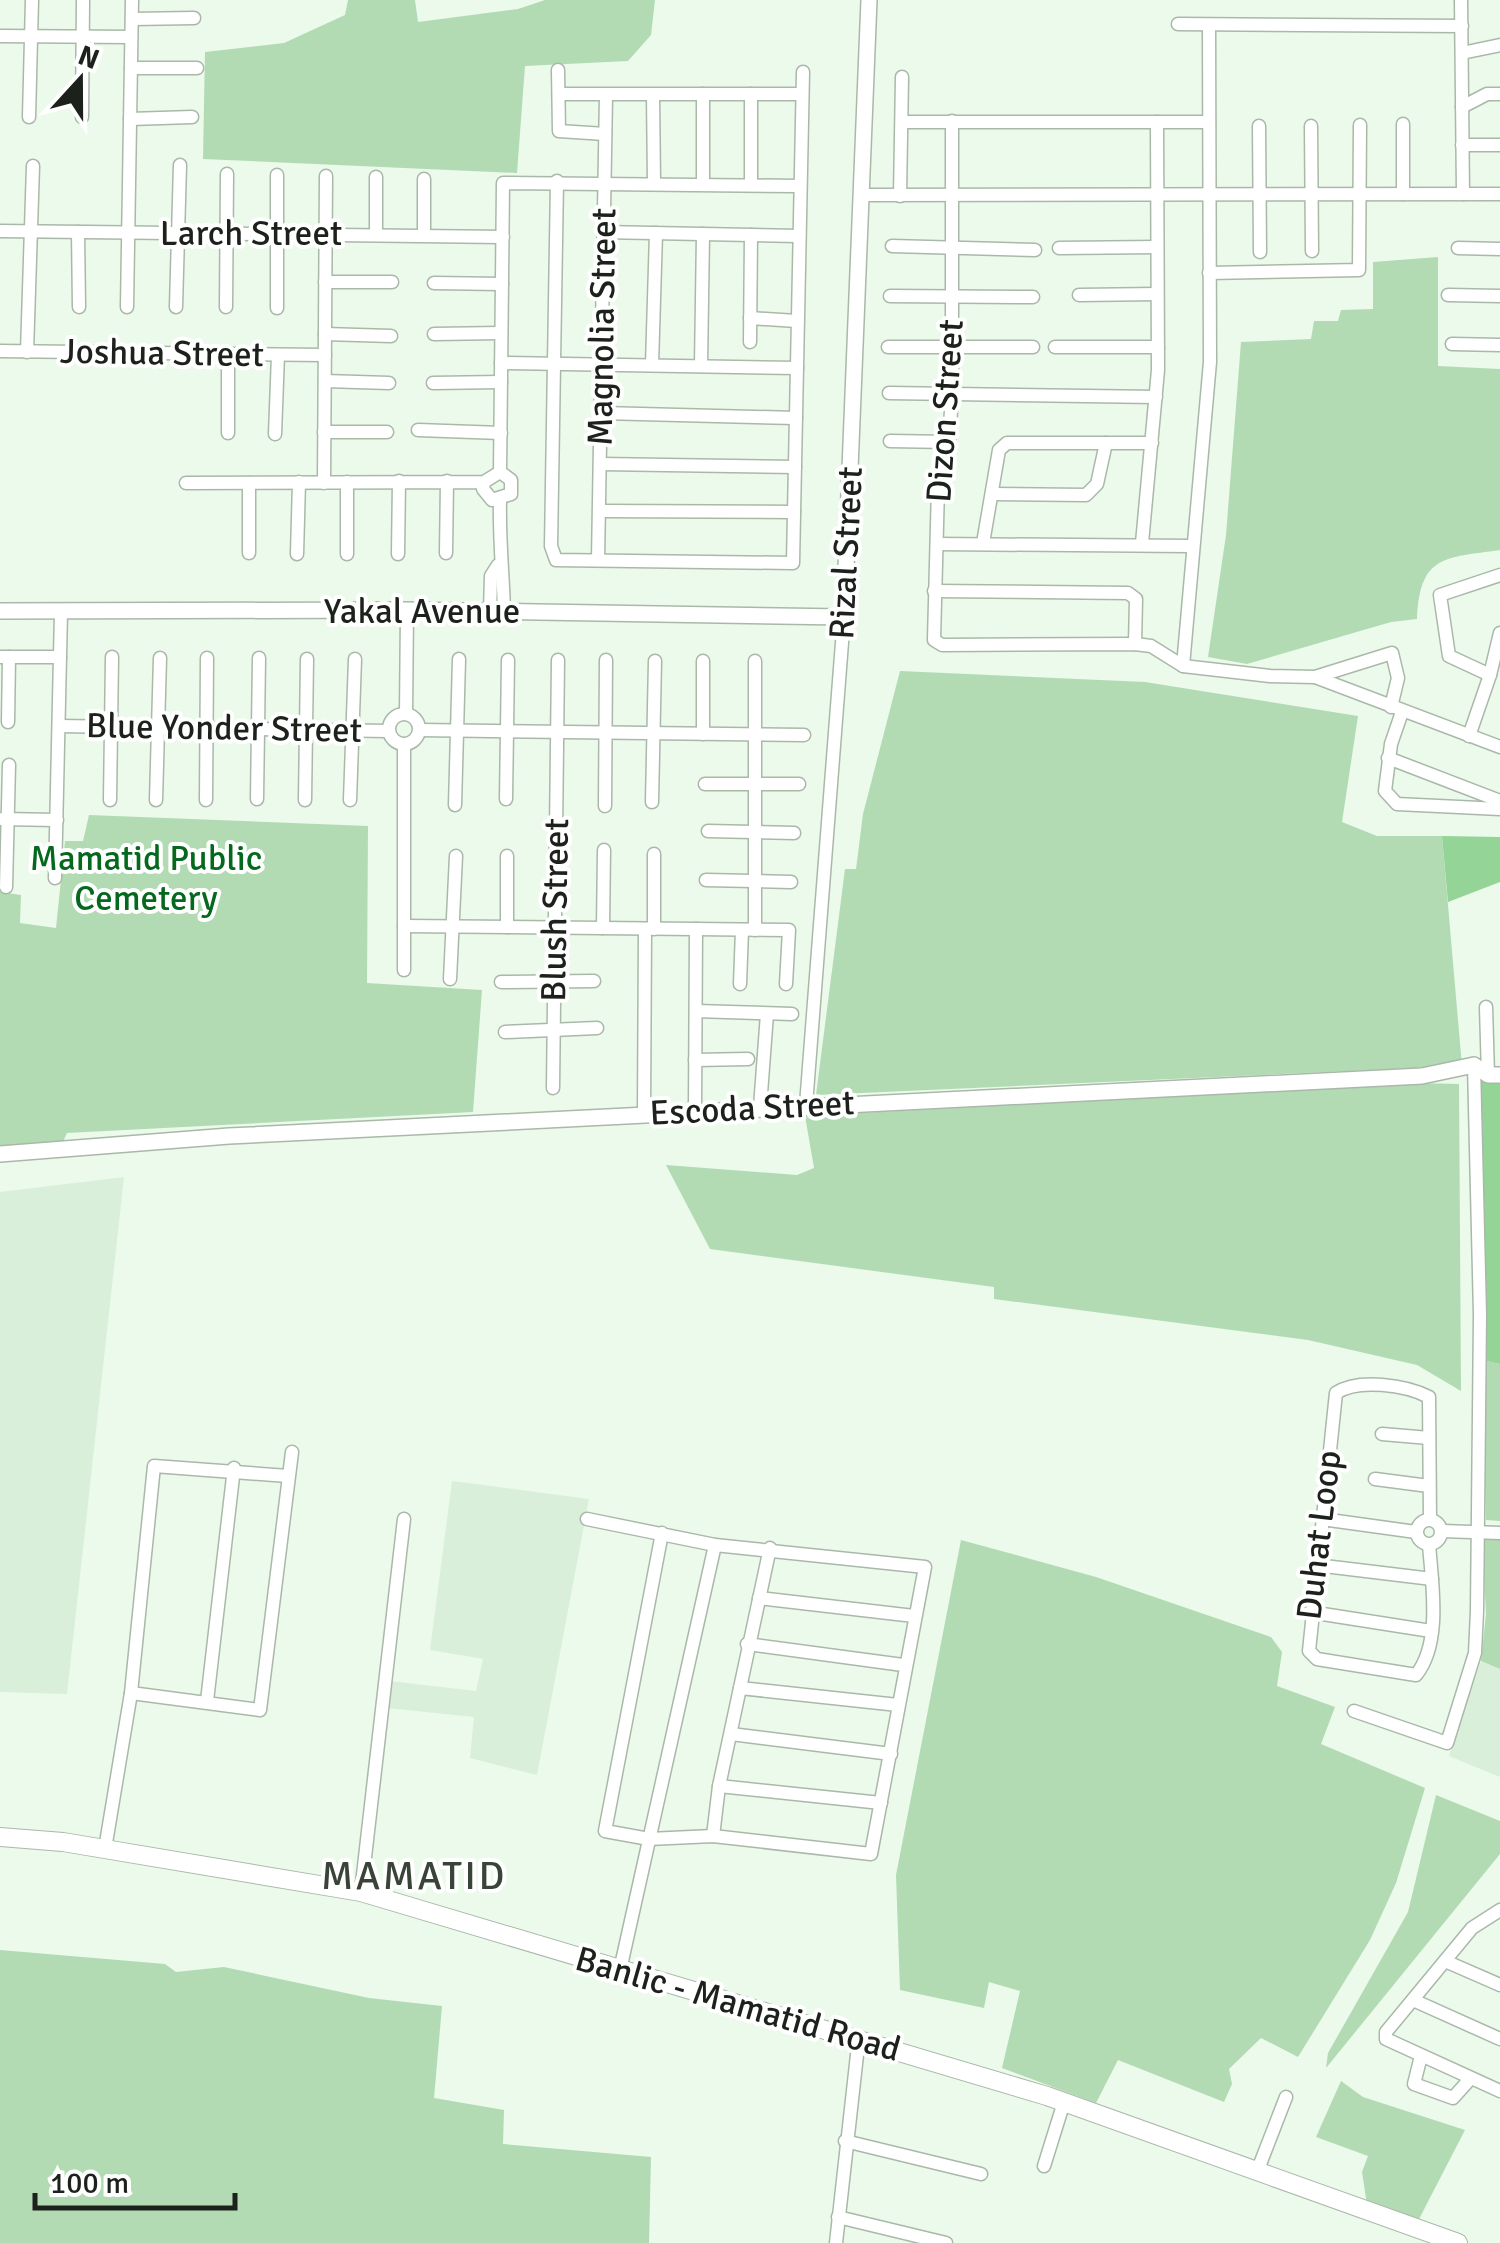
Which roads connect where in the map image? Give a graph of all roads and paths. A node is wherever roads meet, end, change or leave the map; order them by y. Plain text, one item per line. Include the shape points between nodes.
1 (32, 0) edge
2 (83, 0) edge
3 (132, 0) edge
4 (868, 0) edge
5 (1462, 0) edge
6 (194, 18) dead end
7 (132, 19) junction
8 (1178, 24) dead end
9 (1209, 25) junction
10 (1462, 26) junction
11 (0, 36) edge
12 (31, 36) junction
13 (83, 37) junction
14 (131, 38) junction
15 (1500, 45) edge
16 (1462, 54) junction
17 (131, 68) junction
18 (196, 68) dead end
19 (558, 70) dead end
20 (803, 72) dead end
21 (902, 77) dead end
22 (559, 94) junction
23 (606, 94) junction
24 (653, 94) junction
25 (702, 94) junction
26 (751, 94) junction
27 (802, 94) junction
28 (1500, 94) edge
29 (1462, 106) junction
30 (29, 117) dead end
31 (82, 117) dead end
32 (192, 118) dead end
33 (130, 119) junction
34 (952, 121) junction
35 (902, 122) junction
36 (1156, 122) junction
37 (1209, 122) junction
38 (1404, 124) dead end
39 (1360, 125) dead end
40 (1259, 126) dead end
41 (1311, 126) dead end
42 (605, 134) junction
43 (1462, 145) junction
44 (1500, 146) edge
45 (180, 165) dead end
46 (33, 166) dead end
47 (227, 174) dead end
48 (277, 174) dead end
49 (326, 176) dead end
50 (376, 178) dead end
51 (424, 179) dead end
52 (557, 181) junction
53 (604, 182) junction
54 (654, 183) junction
55 (703, 184) junction
56 (752, 185) junction
57 (800, 186) junction
58 (1209, 194) junction
59 (1260, 194) junction
60 (1311, 194) junction
61 (1360, 194) junction
62 (1403, 194) junction
63 (1462, 194) junction
64 (1500, 194) edge
65 (860, 195) junction
66 (1157, 195) junction
67 (900, 196) junction
68 (953, 196) junction
69 (0, 231) edge
70 (32, 232) junction
71 (78, 232) junction
72 (127, 232) junction
73 (602, 232) junction
74 (179, 233) junction
75 (226, 233) junction
76 (276, 233) junction
77 (376, 233) junction
78 (656, 233) junction
79 (326, 234) junction
80 (424, 234) junction
81 (703, 234) junction
82 (750, 235) junction
83 (798, 236) junction
84 (503, 237) junction
85 (892, 246) dead end
86 (1157, 246) junction
87 (953, 248) junction
88 (1060, 248) dead end
89 (1458, 248) dead end
90 (1500, 249) edge
91 (1035, 250) dead end
92 (1312, 251) dead end
93 (1260, 252) dead end
94 (1209, 272) junction
95 (326, 282) junction
96 (392, 282) dead end
97 (434, 283) dead end
98 (502, 284) junction
99 (1157, 294) junction
100 (1079, 295) dead end
101 (890, 296) dead end
102 (1448, 296) dead end
103 (1500, 296) edge
104 (953, 297) junction
105 (1033, 298) dead end
106 (79, 307) dead end
107 (126, 307) dead end
108 (176, 307) dead end
109 (226, 308) dead end
110 (277, 308) dead end
111 (750, 318) junction
112 (798, 321) junction
113 (502, 333) junction
114 (325, 334) junction
115 (434, 334) dead end
116 (390, 336) dead end
117 (750, 342) dead end
118 (1452, 344) dead end
119 (1500, 344) edge
120 (888, 346) dead end
121 (1033, 347) dead end
122 (1055, 347) dead end
123 (1158, 347) junction
124 (953, 348) junction
125 (0, 352) edge
126 (27, 352) junction
127 (228, 354) junction
128 (278, 354) junction
129 (325, 355) junction
130 (501, 362) junction
131 (553, 364) junction
132 (602, 364) junction
133 (652, 365) junction
134 (701, 366) junction
135 (797, 368) junction
136 (325, 381) junction
137 (390, 382) dead end
138 (501, 382) junction
139 (433, 383) dead end
140 (889, 394) dead end
141 (952, 395) junction
142 (1156, 397) junction
143 (602, 413) junction
144 (796, 418) junction
145 (418, 430) dead end
146 (324, 432) junction
147 (387, 432) dead end
148 (228, 433) dead end
149 (500, 433) junction
150 (276, 434) dead end
151 (890, 441) dead end
152 (950, 442) junction
153 (1106, 443) junction
154 (1152, 443) junction
155 (600, 464) junction
156 (795, 467) junction
157 (500, 472) junction
158 (446, 480) junction
159 (398, 481) junction
160 (299, 482) junction
161 (347, 482) junction
162 (484, 482) junction
163 (186, 483) dead end
164 (250, 483) junction
165 (324, 483) junction
166 (992, 494) junction
167 (500, 501) junction
168 (600, 511) junction
169 (794, 512) junction
170 (983, 543) junction
171 (1142, 543) junction
172 (937, 544) junction
173 (1191, 546) junction
174 (248, 552) dead end
175 (446, 553) dead end
176 (298, 554) dead end
177 (347, 554) dead end
178 (398, 554) dead end
179 (598, 560) junction
180 (1500, 576) edge
181 (934, 591) junction
182 (407, 610) junction
183 (0, 611) edge
184 (497, 611) junction
185 (61, 612) junction
186 (844, 617) junction
187 (1500, 633) edge
188 (1135, 644) junction
189 (4, 657) edge
190 (60, 657) junction
191 (112, 657) dead end
192 (160, 658) dead end
193 (208, 658) dead end
194 (259, 658) dead end
195 (307, 658) dead end
196 (355, 659) dead end
197 (459, 660) dead end
198 (508, 660) dead end
199 (558, 660) dead end
200 (606, 660) dead end
201 (655, 660) dead end
202 (703, 661) dead end
203 (755, 661) dead end
204 (1183, 666) junction
205 (1490, 675) junction
206 (1315, 677) junction
207 (1396, 709) junction
208 (406, 714) junction
209 (8, 722) dead end
210 (59, 726) junction
211 (111, 726) junction
212 (158, 727) junction
213 (207, 728) junction
214 (258, 729) junction
215 (306, 730) junction
216 (352, 730) junction
217 (420, 730) junction
218 (457, 730) junction
219 (389, 731) junction
220 (507, 731) junction
221 (558, 732) junction
222 (606, 732) junction
223 (654, 733) junction
224 (703, 734) junction
225 (755, 734) junction
226 (804, 735) dead end
227 (1469, 736) junction
228 (404, 745) junction
229 (1500, 747) edge
230 (1388, 758) junction
231 (9, 765) dead end
232 (755, 783) junction
233 (705, 784) dead end
234 (800, 784) dead end
235 (506, 798) dead end
236 (256, 799) dead end
237 (110, 800) dead end
238 (156, 800) dead end
239 (206, 800) dead end
240 (305, 800) dead end
241 (350, 800) dead end
242 (652, 802) dead end
243 (454, 805) dead end
244 (1500, 805) edge
245 (605, 806) dead end
246 (4, 819) edge
247 (58, 820) junction
248 (708, 831) dead end
249 (755, 832) junction
250 (794, 833) dead end
251 (604, 850) dead end
252 (654, 854) dead end
253 (456, 856) dead end
254 (507, 856) dead end
255 (55, 878) dead end
256 (706, 880) dead end
257 (756, 881) junction
258 (791, 882) dead end
259 (6, 886) dead end
260 (404, 926) junction
261 (452, 926) junction
262 (507, 927) junction
263 (555, 928) junction
264 (602, 928) junction
265 (650, 929) junction
266 (696, 929) junction
267 (748, 930) junction
268 (404, 970) dead end
269 (450, 979) dead end
270 (554, 981) junction
271 (594, 981) dead end
272 (501, 982) dead end
273 (740, 984) dead end
274 (786, 984) dead end
275 (1486, 1008) dead end
276 (696, 1012) junction
277 (767, 1014) junction
278 (792, 1014) dead end
279 (597, 1028) dead end
280 (554, 1030) junction
281 (505, 1032) dead end
282 (748, 1059) dead end
283 (695, 1060) junction
284 (1487, 1072) edge
285 (553, 1088) dead end
286 (806, 1105) junction
287 (760, 1108) junction
288 (695, 1110) junction
289 (644, 1113) junction
290 (0, 1154) edge
291 (1382, 1434) dead end
292 (1429, 1438) junction
293 (292, 1452) dead end
294 (234, 1468) junction
295 (288, 1476) junction
296 (1375, 1480) dead end
297 (1429, 1486) junction
298 (587, 1519) dead end
299 (1322, 1519) junction
300 (1430, 1519) junction
301 (404, 1520) dead end
302 (1474, 1530) junction
303 (1442, 1531) junction
304 (1416, 1532) junction
305 (662, 1533) junction
306 (1500, 1533) edge
307 (1429, 1544) junction
308 (715, 1545) junction
309 (770, 1548) junction
310 (1316, 1565) junction
311 (1432, 1579) junction
312 (760, 1598) junction
313 (1310, 1612) junction
314 (914, 1616) junction
315 (1431, 1631) junction
316 (748, 1644) junction
317 (903, 1665) junction
318 (740, 1688) junction
319 (130, 1693) junction
320 (207, 1701) junction
321 (898, 1705) junction
322 (1354, 1712) dead end
323 (731, 1734) junction
324 (890, 1754) junction
325 (719, 1786) junction
326 (881, 1804) junction
327 (714, 1836) junction
328 (0, 1837) edge
329 (649, 1839) junction
330 (106, 1849) junction
331 (361, 1892) junction
332 (1500, 1910) edge
333 (1482, 1922) junction
334 (1500, 1930) edge
335 (1445, 1962) junction
336 (620, 1970) junction
337 (1500, 1985) edge
338 (1413, 2000) junction
339 (859, 2038) junction
340 (1500, 2039) edge
341 (1421, 2056) junction
342 (1470, 2080) junction
343 (1500, 2091) edge
344 (1286, 2097) dead end
345 (1064, 2102) junction
346 (845, 2140) junction
347 (1044, 2166) dead end
348 (1258, 2172) junction
349 (981, 2174) dead end
350 (838, 2216) junction
351 (836, 2243) edge
352 (946, 2243) edge
353 (1458, 2243) edge

1 - 12 street
2 - 13 street
3 - 7 street
4 - 65 street, Rizal Street
5 - 10 street
6 - 7 street
7 - 14 street
8 - 9 street
9 - 10 street
9 - 37 street
10 - 16 street
11 - 12 street
12 - 13 street
12 - 30 street
13 - 14 street
13 - 31 street
14 - 17 street
15 - 16 street
16 - 29 street
17 - 18 street
17 - 33 street
19 - 22 street
20 - 27 street
21 - 35 street
22 - 23 street
22 - 42 street via 559,131
23 - 24 street
23 - 42 street, Magnolia Street
24 - 25 street
24 - 54 street
25 - 26 street
25 - 55 street
26 - 27 street
26 - 56 street
27 - 57 street
28 - 29 street
29 - 43 street
32 - 33 street
33 - 72 street
34 - 35 street
34 - 36 street
34 - 68 street, Dizon Street
35 - 67 street
36 - 37 street
36 - 66 street
37 - 58 street
38 - 62 street
39 - 61 street
40 - 59 street
41 - 60 street
42 - 53 street, Magnolia Street
43 - 44 street
43 - 63 street
45 - 74 street
46 - 70 street
47 - 75 street
48 - 76 street
49 - 79 street
50 - 77 street
51 - 80 street
52 - 53 street
52 - 84 street via 503,182
52 - 131 street
53 - 54 street
53 - 73 street, Magnolia Street
54 - 55 street
55 - 56 street
56 - 57 street
57 - 83 street
58 - 59 street
58 - 66 street
58 - 94 street
59 - 60 street
59 - 93 street
60 - 61 street
60 - 92 street
61 - 62 street
61 - 94 street via 1359,270
62 - 63 street
63 - 64 street
65 - 67 street
65 - 186 street, Rizal Street
66 - 68 street
66 - 86 street
67 - 68 street
68 - 87 street, Dizon Street
69 - 70 street, Larch Street
70 - 71 street, Larch Street
70 - 126 street
71 - 72 street, Larch Street
71 - 106 street
72 - 74 street, Larch Street
72 - 107 street
73 - 78 street
73 - 132 street, Magnolia Street
74 - 75 street, Larch Street
74 - 108 street
75 - 76 street, Larch Street
75 - 109 street
76 - 79 street, Larch Street
76 - 110 street
77 - 79 street, Larch Street
77 - 80 street, Larch Street
78 - 81 street
78 - 133 street
79 - 95 street
80 - 84 street, Larch Street
81 - 82 street
81 - 134 street
82 - 83 street
82 - 111 street
83 - 112 street
84 - 98 street
85 - 87 street
86 - 88 street
86 - 99 street
87 - 91 street
87 - 104 street, Dizon Street
89 - 90 street
94 - 173 street via 1210,362
95 - 96 street
95 - 114 street
97 - 98 street
98 - 113 street
99 - 100 street
99 - 123 street
101 - 104 street
102 - 103 street
104 - 105 street
104 - 124 street, Dizon Street
111 - 112 street
111 - 117 street
112 - 135 street
113 - 115 street
113 - 130 street
114 - 116 street
114 - 129 street
118 - 119 street
120 - 124 street
121 - 124 street
122 - 123 street
123 - 142 street
124 - 141 street, Dizon Street
125 - 126 street, Joshua Street
126 - 127 street, Joshua Street
127 - 128 street, Joshua Street
127 - 148 street
128 - 129 street, Joshua Street
128 - 150 street
129 - 136 street
130 - 131 street
130 - 138 street
131 - 132 street
131 - 179 street via 551,546 556,560
132 - 133 street
132 - 143 street, Magnolia Street
133 - 134 street
134 - 135 street
135 - 144 street
136 - 137 street
136 - 146 street
138 - 139 street
138 - 149 street
140 - 141 street
141 - 142 street
141 - 152 street, Dizon Street
142 - 154 street
143 - 144 street
143 - 155 street, Magnolia Street
144 - 156 street
145 - 149 street
146 - 147 street
146 - 165 street
149 - 157 street
151 - 152 street
152 - 172 street, Dizon Street via 938,488
153 - 154 street
153 - 166 street via 1097,484 1086,496
153 - 166 street via 1007,443 999,450
154 - 171 street
155 - 156 street
155 - 168 street, Magnolia Street
156 - 169 street
157 - 162 street
157 - 167 street via 513,487
158 - 159 street
158 - 162 street
158 - 175 street
159 - 161 street
159 - 178 street
160 - 164 street
160 - 165 street
160 - 176 street
161 - 165 street
161 - 177 street
162 - 167 street via 486,496
163 - 164 street
164 - 174 street
166 - 170 street
167 - 184 street via 492,576
168 - 169 street
168 - 179 street, Magnolia Street
169 - 179 street via 794,563
170 - 171 street
170 - 172 street
171 - 173 street
172 - 181 street, Dizon Street
173 - 204 street
180 - 205 street via 1440,595 1449,656
181 - 188 street via 1128,593 1136,599
181 - 188 street, Dizon Street via 934,640 942,644
182 - 184 street, Yakal Avenue
182 - 185 street, Yakal Avenue
182 - 208 street
183 - 185 street, Yakal Avenue
184 - 186 street, Yakal Avenue
185 - 190 street
186 - 286 street, Rizal Street
187 - 205 street
188 - 204 street
189 - 190 street
189 - 209 street
190 - 210 street
191 - 211 street
192 - 212 street
193 - 213 street
194 - 214 street
195 - 215 street
196 - 216 street
197 - 218 street
198 - 220 street
199 - 221 street, Blush Street
200 - 222 street
201 - 223 street
202 - 224 street
203 - 225 street
204 - 206 street
205 - 227 street
206 - 207 street
206 - 207 street via 1392,653
207 - 227 street
207 - 230 street
208 - 217 street
208 - 219 street via 393,718
210 - 211 street, Blue Yonder Street
210 - 247 street
211 - 212 street, Blue Yonder Street
211 - 237 street
212 - 213 street, Blue Yonder Street
212 - 238 street
213 - 214 street, Blue Yonder Street
213 - 239 street
214 - 215 street, Blue Yonder Street
214 - 236 street
215 - 216 street, Blue Yonder Street
215 - 240 street
216 - 219 street, Blue Yonder Street
216 - 241 street
217 - 218 street
217 - 228 street
218 - 220 street
218 - 243 street
219 - 228 street
220 - 221 street
220 - 235 street
221 - 222 street
221 - 263 street, Blush Street
222 - 223 street
222 - 245 street
223 - 224 street
223 - 242 street
224 - 225 street
225 - 226 street
225 - 232 street
227 - 229 street
228 - 260 street
230 - 244 street
230 - 244 street via 1384,792 1397,804
231 - 246 street
232 - 233 street
232 - 234 street
232 - 249 street
246 - 247 street
246 - 259 street
247 - 255 street
248 - 249 street
249 - 250 street
249 - 257 street
251 - 264 street
252 - 265 street
253 - 261 street
254 - 262 street
256 - 257 street
257 - 258 street
257 - 267 street
260 - 261 street
260 - 268 street
261 - 262 street
261 - 269 street
262 - 263 street
263 - 264 street
263 - 270 street, Blush Street
264 - 265 street
265 - 266 street
265 - 289 street
266 - 267 street
266 - 276 street
267 - 273 street
267 - 274 street via 789,930
270 - 271 street
270 - 272 street
270 - 280 street, Blush Street
275 - 284 street
276 - 277 street
276 - 283 street
277 - 278 street
277 - 287 street
279 - 280 street
280 - 281 street
280 - 285 street, Blush Street
282 - 283 street
283 - 288 street
284 - 286 street, Escoda Street
284 - 302 street
286 - 287 street, Escoda Street
287 - 288 street, Escoda Street
288 - 289 street, Escoda Street
289 - 290 street, Escoda Street
291 - 292 street
292 - 297 street, Duhat Loop
292 - 299 street, Duhat Loop via 1429,1397 1416,1390 1349,1384 1336,1393
293 - 295 street
294 - 295 street
294 - 319 street via 154,1466
294 - 320 street
295 - 320 street via 260,1710
296 - 297 street
297 - 300 street, Duhat Loop
298 - 305 street
299 - 304 street
299 - 310 street, Duhat Loop
300 - 303 street
300 - 304 street
301 - 331 street
302 - 303 street
302 - 306 street
302 - 322 street via 1475,1653 1453,1737 1443,1743
303 - 307 street
304 - 307 street
305 - 308 street
305 - 329 street via 605,1831
307 - 311 street, Duhat Loop
308 - 309 street
308 - 329 street
309 - 312 street
309 - 314 street via 924,1567
310 - 311 street
310 - 313 street, Duhat Loop
311 - 315 street, Duhat Loop
312 - 314 street
312 - 316 street
313 - 315 street
313 - 315 street, Duhat Loop via 1307,1641 1317,1660 1403,1675 1416,1675 1424,1665
314 - 317 street
316 - 317 street
316 - 318 street
317 - 321 street
318 - 321 street
318 - 323 street
319 - 320 street
319 - 330 street
321 - 324 street
323 - 324 street
323 - 325 street
324 - 326 street
325 - 326 street
325 - 327 street
326 - 327 street via 871,1854
327 - 329 street
328 - 330 main road, Banlic - Mamatid Road
329 - 336 street
330 - 331 main road, Banlic - Mamatid Road
331 - 336 main road, Banlic - Mamatid Road
332 - 333 street
333 - 334 street
333 - 335 street
335 - 337 street
335 - 338 street
336 - 339 main road, Banlic - Mamatid Road
338 - 340 street
338 - 341 street via 1386,2039
339 - 345 main road, Banlic - Mamatid Road
339 - 346 street
341 - 342 street
341 - 342 street via 1414,2084 1454,2098
342 - 343 street
344 - 348 street
345 - 347 street
345 - 348 main road, Banlic - Mamatid Road
346 - 349 street
346 - 350 street
348 - 353 main road, Banlic - Mamatid Road
350 - 351 street
350 - 352 street

